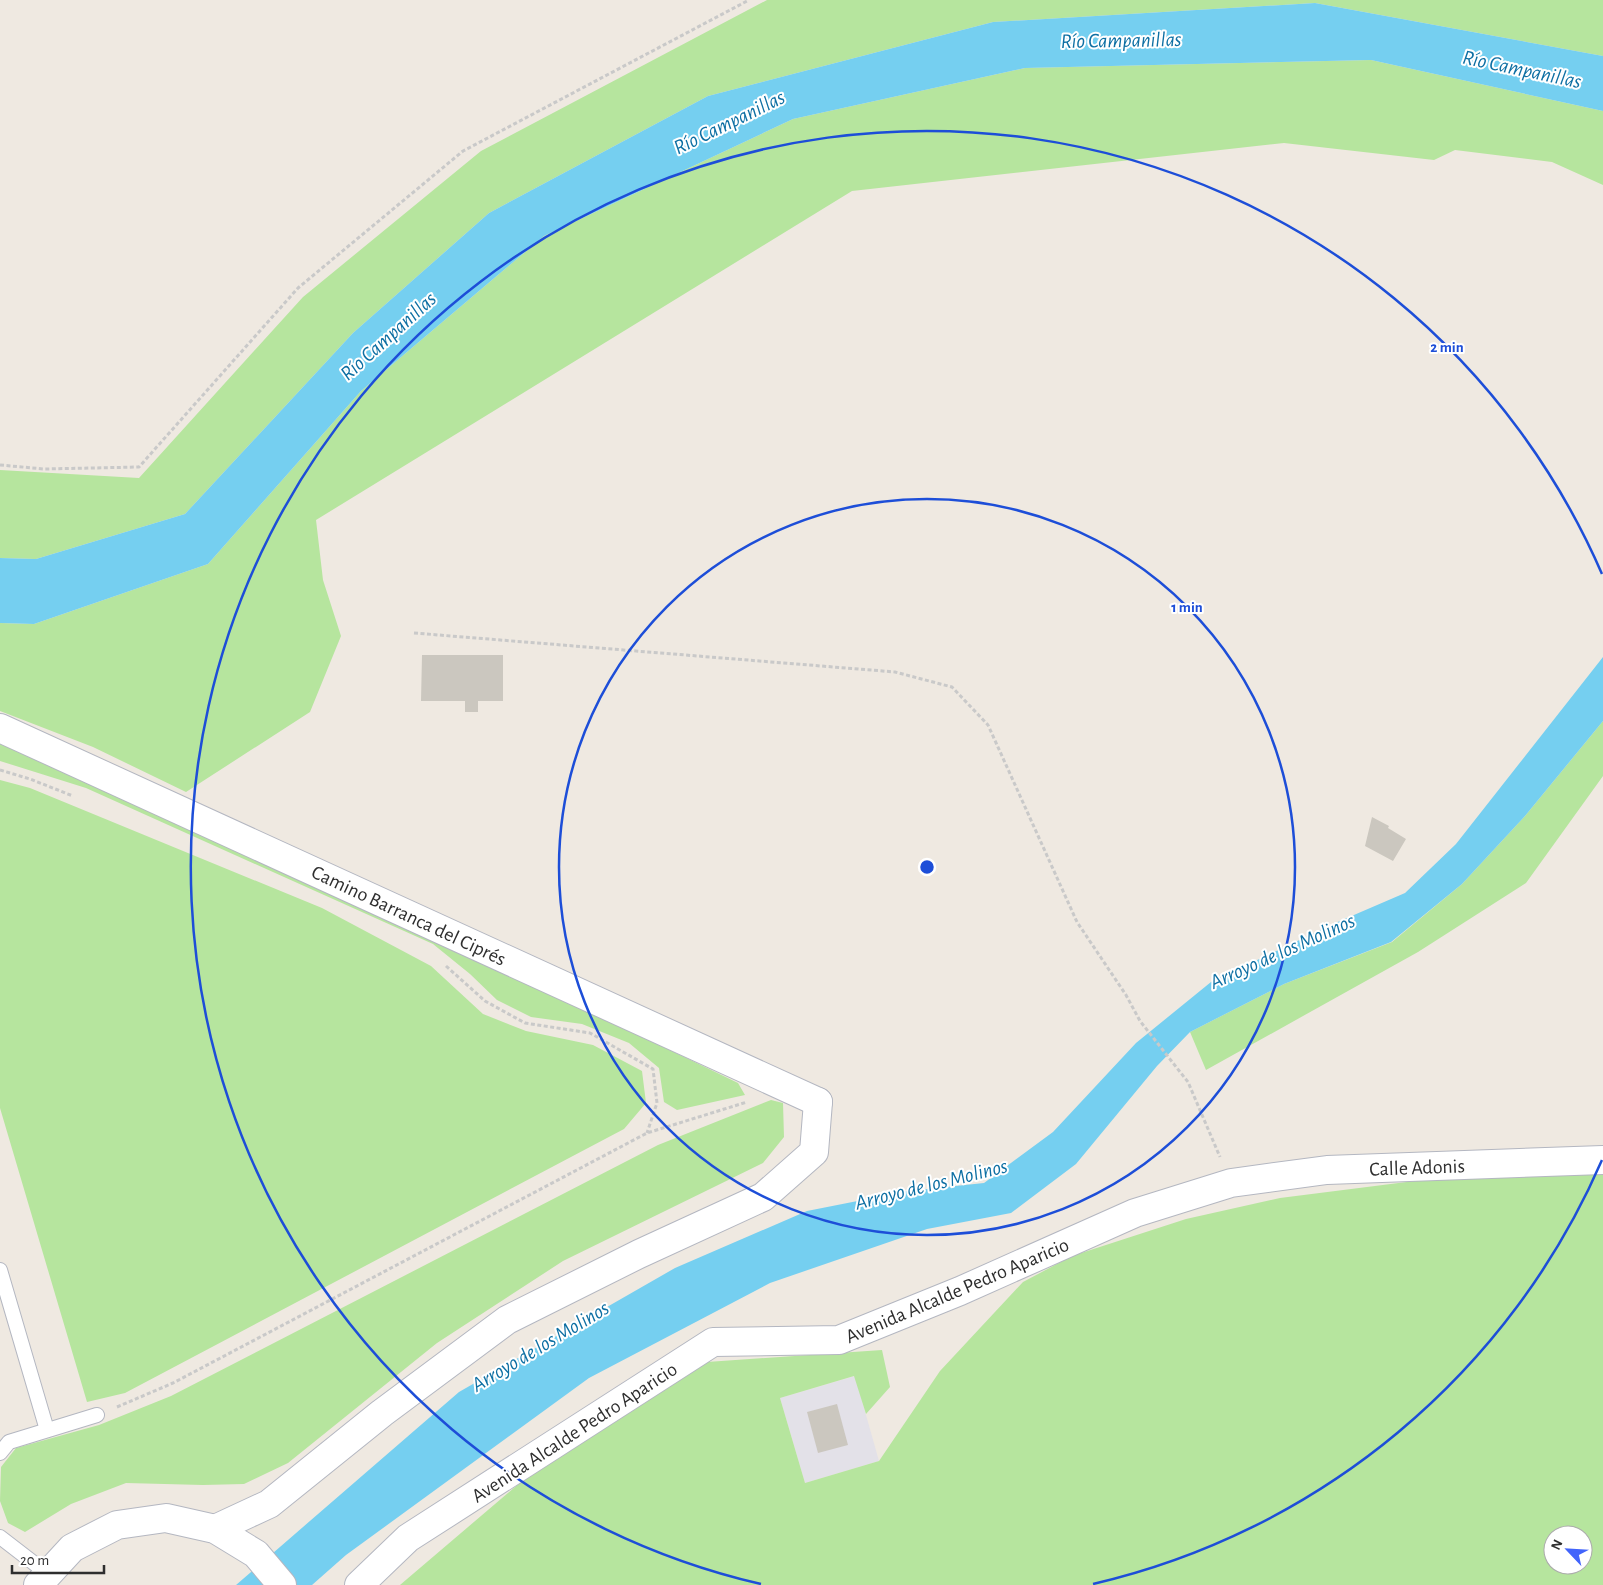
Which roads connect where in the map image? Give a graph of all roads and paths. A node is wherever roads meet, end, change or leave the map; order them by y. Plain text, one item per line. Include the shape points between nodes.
1 (749, 0) edge
2 (0, 466) edge
3 (414, 633) dead end
4 (0, 728) edge
5 (0, 770) edge
6 (75, 798) dead end
7 (440, 961) dead end
8 (781, 1085) junction
9 (647, 1133) junction
10 (1603, 1160) edge
11 (1231, 1183) junction
12 (0, 1270) edge
13 (97, 1415) joint
14 (47, 1430) junction
15 (0, 1453) edge
16 (215, 1529) junction
17 (0, 1537) edge
18 (43, 1579) edge
19 (282, 1585) edge
20 (359, 1585) edge

1 - 2 path via 463,151 298,288 139,467 44,469
3 - 11 path via 895,672 952,687 988,725 1077,922 1140,1021 1188,1082
4 - 8 main road, Camino Barranca del Ciprés
5 - 6 path
7 - 9 path via 485,1000 525,1023 590,1033 653,1069 657,1103
8 - 9 path via 748,1102
8 - 16 main road, Camino Barranca del Ciprés via 818,1102 814,1152 763,1197 507,1320 382,1413 269,1504
9 - 13 path via 173,1383
10 - 11 main road, Calle Adonis via 1327,1170
11 - 20 main road, Avenida Alcalde Pedro Aparicio via 1135,1213 960,1291 838,1340 713,1342 408,1538
12 - 14 lane
13 - 14 lane
14 - 15 lane via 9,1442
16 - 18 main road via 166,1518 117,1525 72,1548
16 - 19 main road via 256,1554
17 - 18 lane

